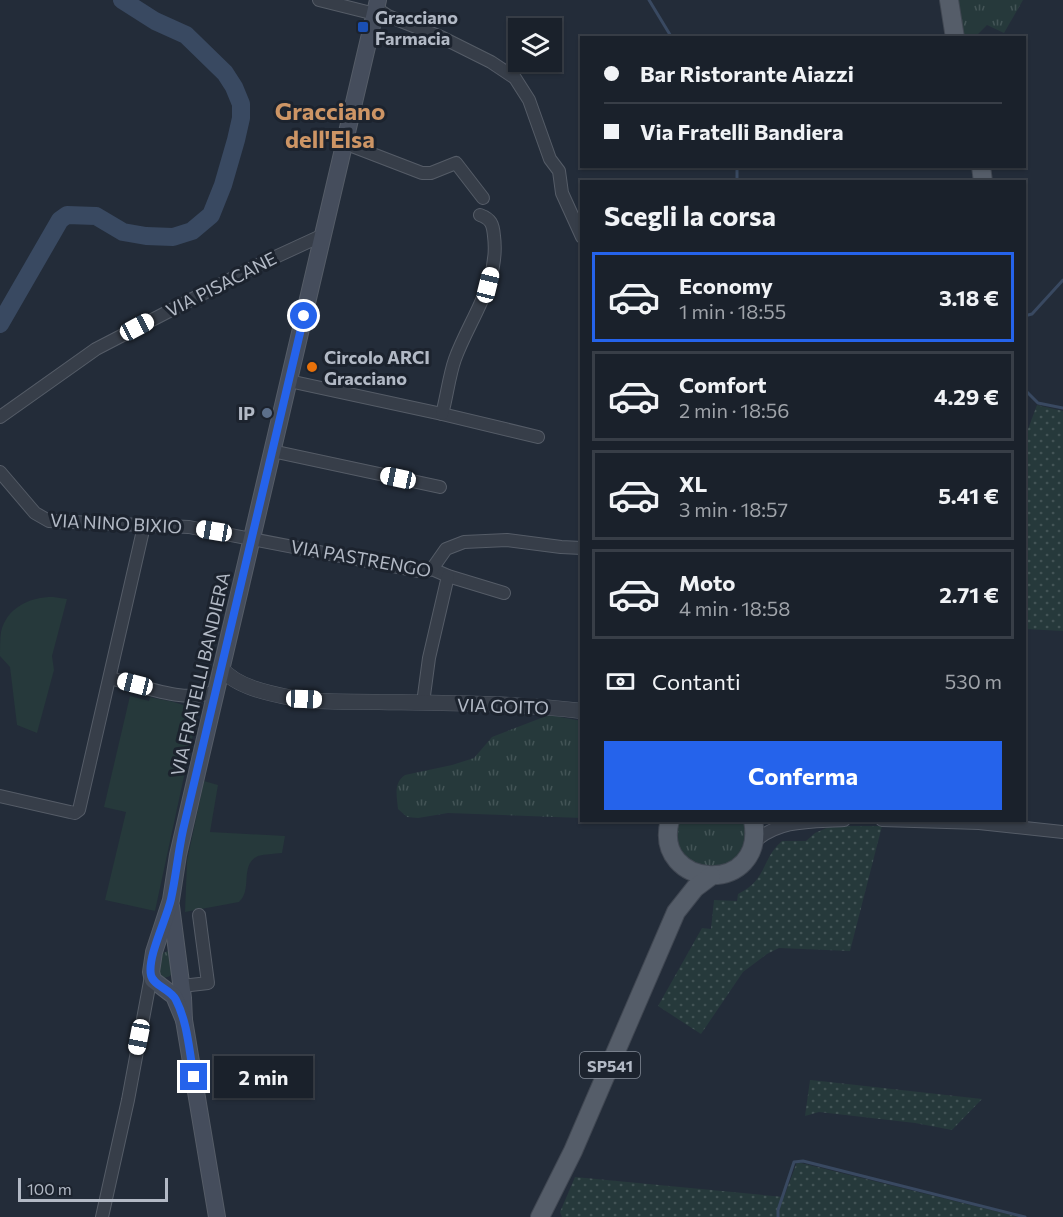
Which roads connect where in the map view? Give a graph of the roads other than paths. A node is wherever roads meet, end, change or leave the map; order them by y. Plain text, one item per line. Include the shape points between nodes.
1 (319, 0) edge
2 (949, 0) edge
3 (377, 7) edge
4 (955, 36) edge
5 (344, 143) junction
6 (483, 198) dead end
7 (480, 215) dead end
8 (580, 233) edge
9 (323, 234) junction
10 (289, 381) junction
11 (442, 414) junction
12 (0, 417) edge
13 (538, 437) dead end
14 (272, 451) junction
15 (0, 472) edge
16 (440, 487) dead end
17 (144, 526) junction
18 (252, 538) junction
19 (580, 548) edge
20 (432, 569) junction
21 (448, 576) junction
22 (504, 593) dead end
23 (221, 668) junction
24 (110, 678) junction
25 (216, 690) junction
26 (264, 691) junction
27 (184, 697) junction
28 (423, 703) junction
29 (580, 711) edge
30 (209, 718) junction
31 (0, 796) edge
32 (670, 822) edge
33 (753, 822) edge
34 (796, 822) edge
35 (934, 822) edge
36 (1063, 832) edge
37 (754, 842) junction
38 (679, 862) junction
39 (711, 876) junction
40 (171, 900) junction
41 (676, 912) junction
42 (199, 915) dead end
43 (155, 948) junction
44 (176, 948) junction
45 (156, 980) junction
46 (181, 982) junction
47 (184, 1020) junction
48 (102, 1217) edge
49 (218, 1217) edge
50 (540, 1217) edge

1 - 3 street
2 - 4 main road
3 - 5 main road, VIA FRATELLI BANDIERA
3 - 8 street via 491,62 515,78 529,100 549,156 559,171 562,193
5 - 6 street via 422,173 456,163
5 - 9 main road, VIA FRATELLI BANDIERA
7 - 11 street via 492,224 493,263 483,299 455,360
9 - 10 main road, VIA FRATELLI BANDIERA
9 - 12 street, VIA PISACANE via 96,349
10 - 11 street
10 - 14 main road, VIA FRATELLI BANDIERA
11 - 13 street
14 - 16 street
14 - 18 main road, VIA FRATELLI BANDIERA
15 - 17 street, VIA NINO BIXIO via 32,510 46,520
17 - 18 street, VIA NINO BIXIO via 180,526
17 - 24 street
18 - 20 street, VIA PASTRENGO via 418,571
18 - 23 main road, VIA FRATELLI BANDIERA
19 - 20 street via 507,540 459,543 446,549
20 - 21 street, VIA PASTRENGO
21 - 22 street, VIA PASTRENGO
21 - 28 street
23 - 25 main road, VIA FRATELLI BANDIERA
23 - 26 street, VIA GOITO via 234,680
24 - 27 street
24 - 31 street via 77,812
25 - 26 street, VIA GOITO
25 - 27 street via 203,696
25 - 30 main road, VIA FRATELLI BANDIERA
26 - 28 street, VIA GOITO via 304,699
27 - 30 street via 198,704
28 - 29 street, VIA GOITO
30 - 40 main road, VIA FRATELLI BANDIERA
32 - 38 main road, SP541 via 668,840
33 - 37 main road
34 - 37 street via 778,826
35 - 36 street
37 - 39 main road, SP541 via 739,867
38 - 39 main road via 699,875
38 - 41 main road, SP541 via 681,882
39 - 41 main road, SP541 via 695,888
40 - 43 main road, VIA FRATELLI BANDIERA
40 - 44 main road, VIA FRATELLI BANDIERA
41 - 50 main road, SP541 via 573,1151
42 - 46 street via 208,982
43 - 44 main road
43 - 45 main road, VIA FRATELLI BANDIERA
44 - 46 main road, VIA FRATELLI BANDIERA
45 - 46 main road
45 - 47 main road, VIA FRATELLI BANDIERA via 174,996
45 - 48 street
46 - 47 main road, VIA FRATELLI BANDIERA
47 - 49 main road, VIA FRATELLI BANDIERA

